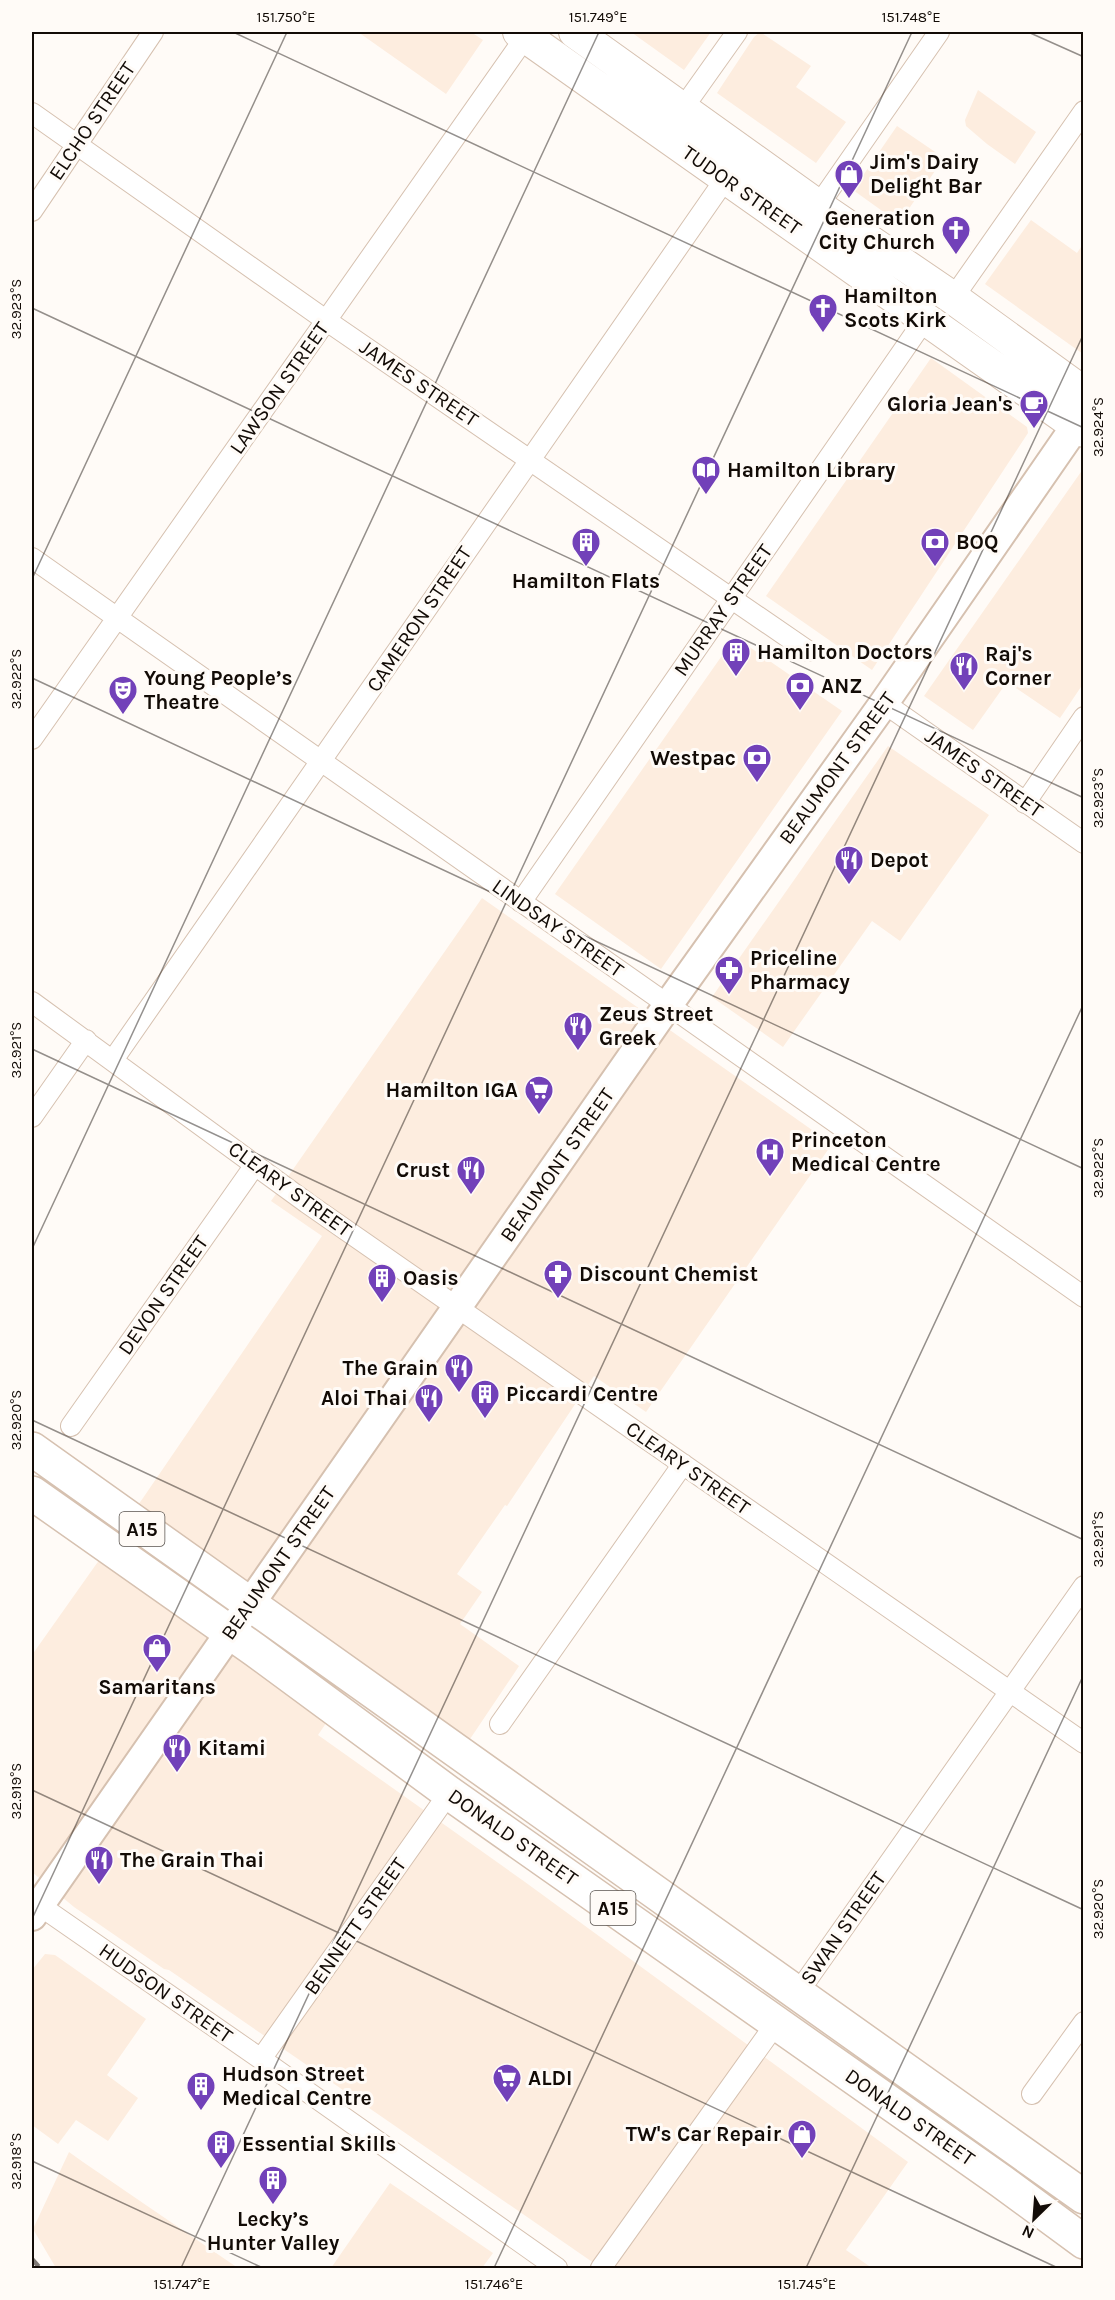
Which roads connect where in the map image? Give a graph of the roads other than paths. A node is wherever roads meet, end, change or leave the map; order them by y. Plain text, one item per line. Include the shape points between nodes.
1 (153, 32) edge
2 (575, 32) edge
3 (737, 32) edge
4 (939, 32) edge
5 (523, 34) edge
6 (683, 108) junction
7 (1083, 111) edge
8 (32, 113) edge
9 (78, 146) junction
10 (726, 178) junction
11 (818, 206) junction
12 (32, 211) edge
13 (953, 298) junction
14 (925, 319) junction
15 (327, 321) junction
16 (1083, 393) edge
17 (1081, 423) edge
18 (529, 458) junction
19 (32, 558) edge
20 (731, 598) junction
21 (116, 618) junction
22 (808, 651) dead end
23 (884, 703) junction
24 (1083, 717) edge
25 (32, 739) edge
26 (321, 762) junction
27 (1025, 802) junction
28 (1083, 843) edge
29 (521, 902) junction
30 (32, 1002) edge
31 (668, 1005) junction
32 (86, 1040) junction
33 (113, 1060) junction
34 (32, 1117) edge
35 (255, 1165) junction
36 (1083, 1297) edge
37 (457, 1307) junction
38 (71, 1426) dead end
39 (32, 1449) edge
40 (682, 1464) junction
41 (32, 1493) edge
42 (1083, 1586) edge
43 (249, 1606) junction
44 (230, 1633) junction
45 (1009, 1690) junction
46 (500, 1724) dead end
47 (1083, 1743) edge
48 (449, 1793) junction
49 (35, 1911) edge
50 (797, 1994) junction
51 (777, 2022) junction
52 (1083, 2022) edge
53 (261, 2059) junction
54 (1032, 2094) dead end
55 (1083, 2198) edge
56 (1083, 2242) edge
57 (556, 2268) edge
58 (601, 2268) edge

1 - 9 street, ELCHO STREET
2 - 6 main road, TUDOR STREET
3 - 6 street
4 - 11 street
5 - 10 main road, TUDOR STREET
5 - 15 street, LAWSON STREET
6 - 11 main road, TUDOR STREET
7 - 13 street
8 - 9 street, JAMES STREET
9 - 12 street, ELCHO STREET
9 - 15 street, JAMES STREET
10 - 14 main road, TUDOR STREET
10 - 18 street, CAMERON STREET
11 - 13 main road, TUDOR STREET
13 - 16 main road, TUDOR STREET
14 - 17 main road, TUDOR STREET
14 - 20 street, MURRAY STREET
15 - 18 street, JAMES STREET
15 - 21 street, LAWSON STREET
17 - 23 main road, BEAUMONT STREET
18 - 20 street, JAMES STREET
18 - 26 street, CAMERON STREET
19 - 21 street, LINDSAY STREET
20 - 22 street, JAMES STREET
20 - 29 street, MURRAY STREET
21 - 25 street, LAWSON STREET
21 - 26 street, LINDSAY STREET
23 - 27 street, JAMES STREET
23 - 31 main road, BEAUMONT STREET
24 - 27 street
26 - 29 street, LINDSAY STREET
26 - 33 street, CAMERON STREET
27 - 28 street, JAMES STREET
29 - 31 street, LINDSAY STREET
30 - 32 street, CLEARY STREET
31 - 36 street, LINDSAY STREET
31 - 37 main road, BEAUMONT STREET
32 - 33 street, CLEARY STREET
32 - 34 street
33 - 35 street, CLEARY STREET
35 - 37 street, CLEARY STREET
35 - 38 street, DEVON STREET
37 - 40 street, CLEARY STREET
37 - 43 main road, BEAUMONT STREET
39 - 43 highway, DONALD STREET / A15
40 - 45 street, CLEARY STREET
40 - 46 street
41 - 44 highway, DONALD STREET / A15
42 - 45 street, SWAN STREET
43 - 44 main road, BEAUMONT STREET
43 - 50 highway, DONALD STREET / A15
44 - 48 highway, DONALD STREET / A15
44 - 49 main road, BEAUMONT STREET
45 - 47 street, CLEARY STREET
45 - 50 street, SWAN STREET
48 - 51 highway, DONALD STREET / A15
48 - 53 street, BENNETT STREET
49 - 53 street, HUDSON STREET
50 - 51 highway, SWAN STREET
50 - 55 highway, DONALD STREET / A15
51 - 56 highway, DONALD STREET / A15
51 - 58 street, SWAN STREET
52 - 54 street
53 - 57 street, HUDSON STREET

